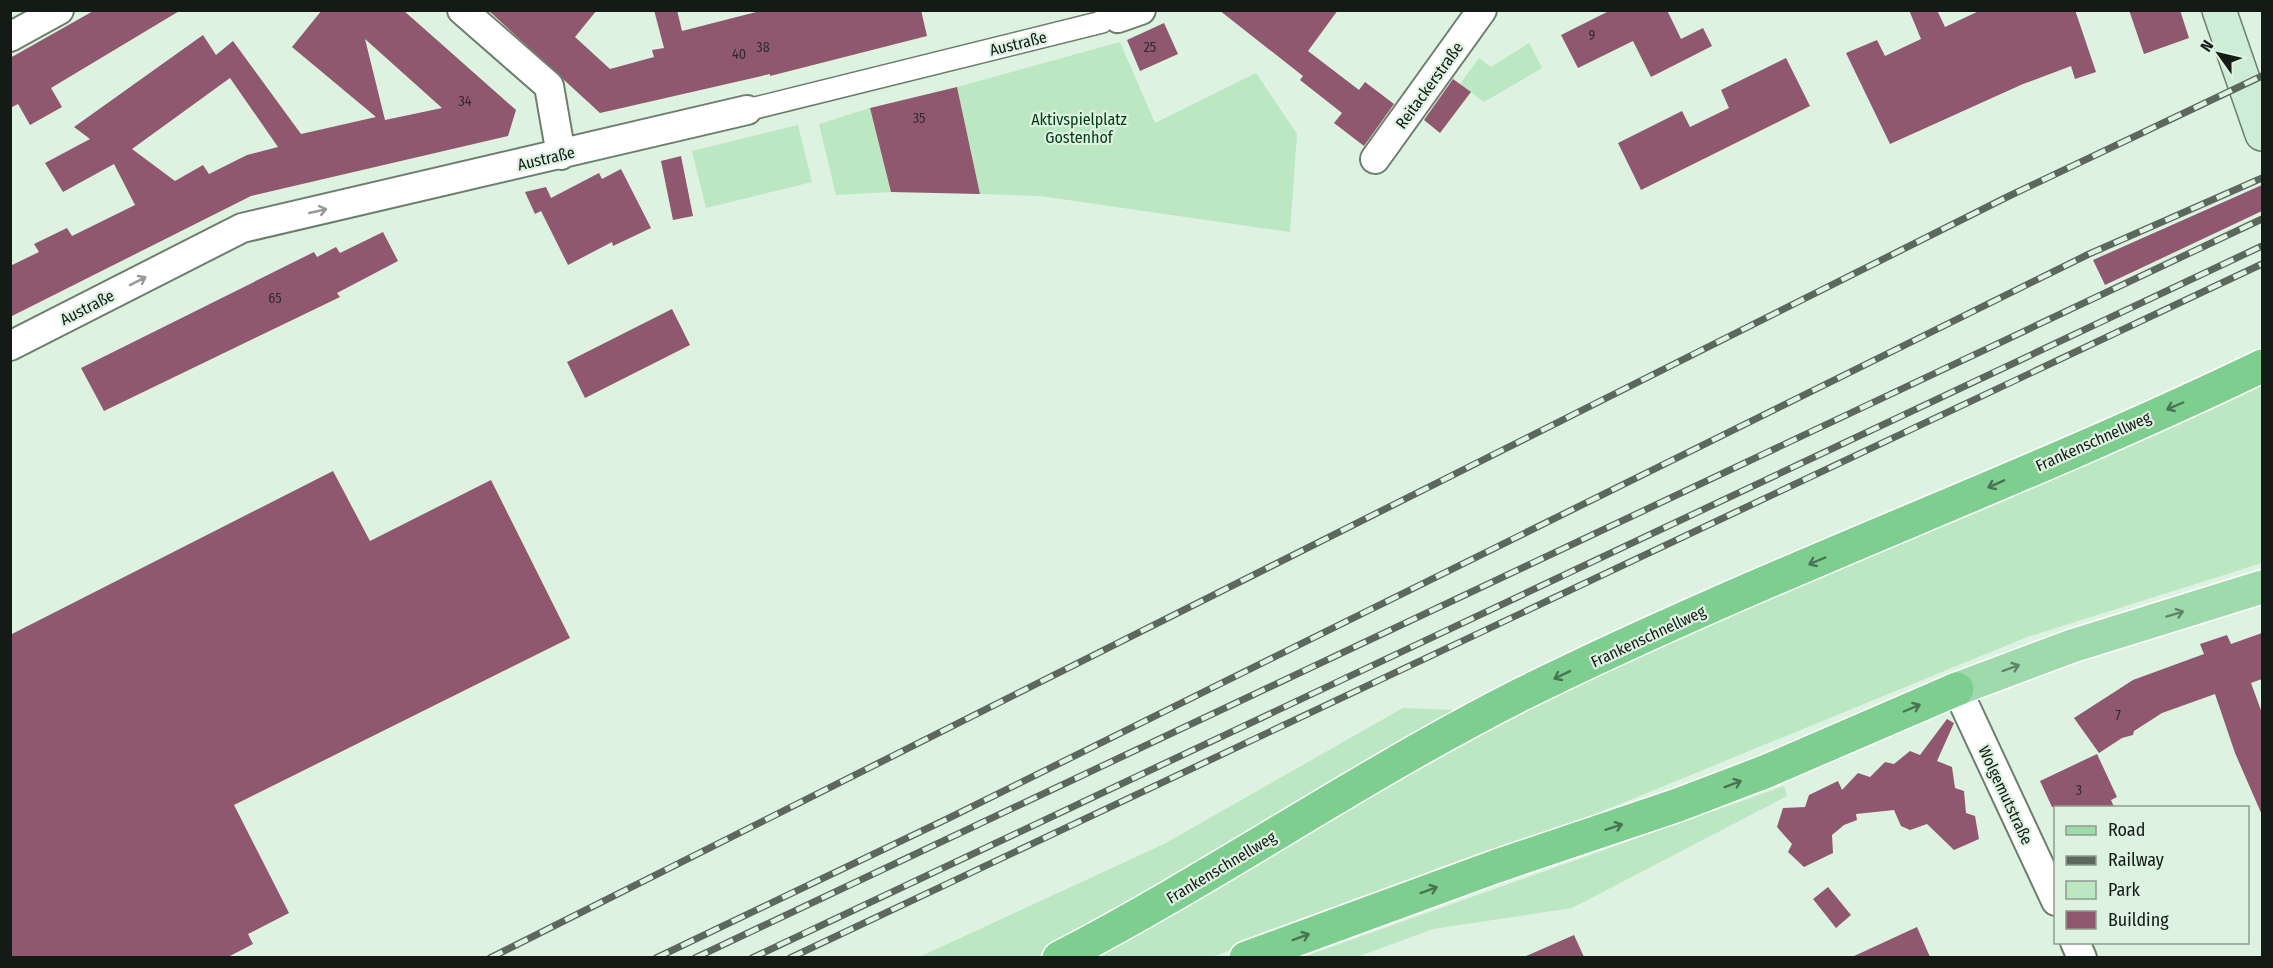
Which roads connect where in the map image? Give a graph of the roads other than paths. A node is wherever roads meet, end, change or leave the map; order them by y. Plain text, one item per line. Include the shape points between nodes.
1 (59, 10) edge
2 (462, 10) edge
3 (1482, 10) edge
4 (2219, 10) edge
5 (1118, 15) edge
6 (10, 37) edge
7 (747, 110) joint
8 (2262, 134) edge
9 (561, 155) junction
10 (1375, 159) dead end
11 (10, 346) edge
12 (2262, 366) edge
13 (2262, 587) edge
14 (1957, 689) junction
15 (2054, 899) edge
16 (1059, 957) edge
17 (1246, 957) edge

1 - 6 street
2 - 9 street via 549,86
3 - 10 street, Reitackerstraße
4 - 8 main road
5 - 7 street, Austraße
7 - 9 street, Austraße
11 -> 9 street, Austraße via 242,228
12 -> 16 highway, Frankenschnellweg via 1531,690
14 -> 13 main road via 2072,646
14 - 15 street, Wolgemutstraße
17 -> 14 highway via 1678,805

